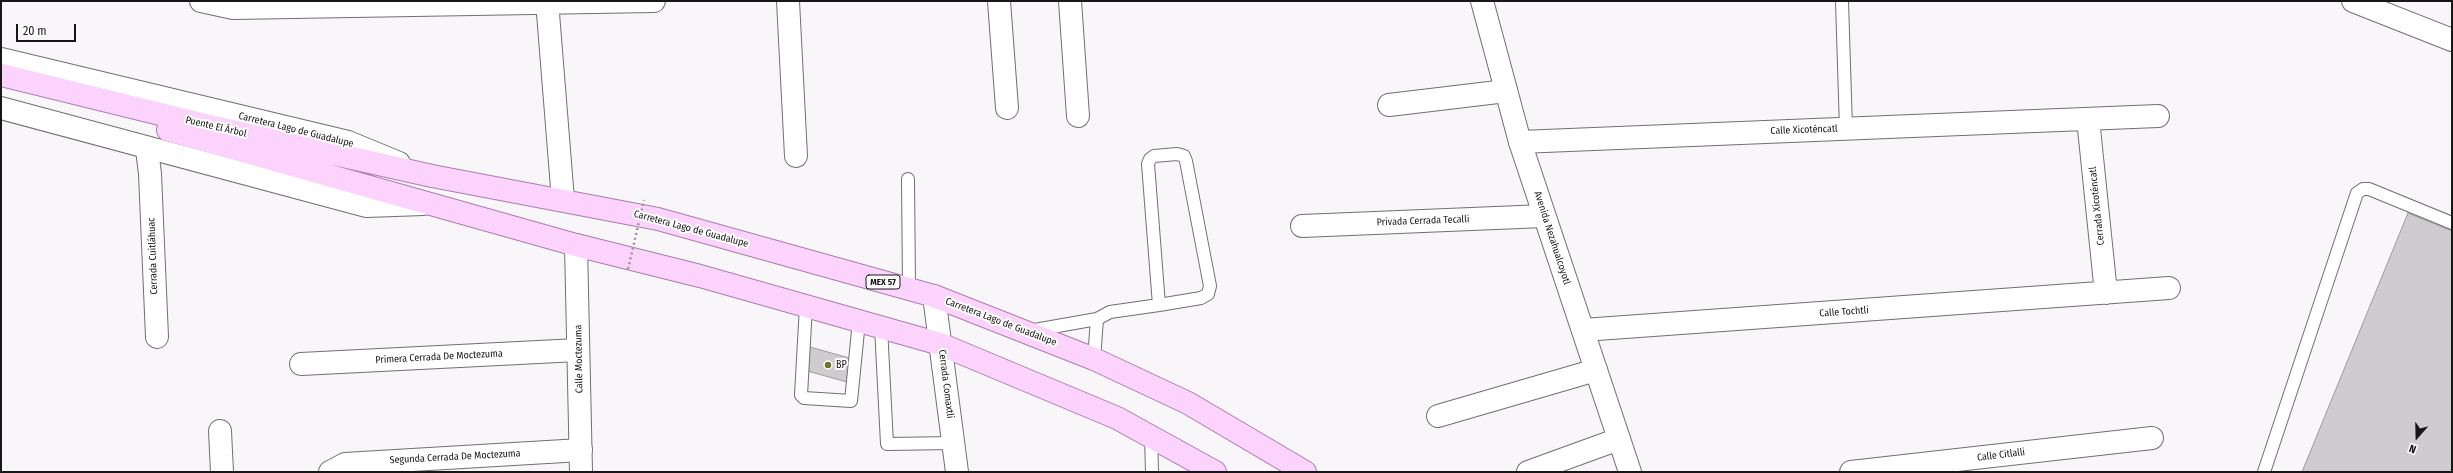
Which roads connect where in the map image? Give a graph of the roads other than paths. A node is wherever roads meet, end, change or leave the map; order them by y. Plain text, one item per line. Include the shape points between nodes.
1 (201, 1) edge
2 (654, 1) edge
3 (788, 1) edge
4 (999, 1) edge
5 (1070, 1) edge
6 (1482, 1) edge
7 (1842, 1) edge
8 (2353, 1) edge
9 (547, 2) edge
10 (2452, 40) edge
11 (1, 59) edge
12 (1, 75) edge
13 (1, 88) edge
14 (1506, 91) junction
15 (1389, 105) dead end
16 (1, 108) edge
17 (1007, 108) dead end
18 (1078, 116) dead end
19 (2158, 116) dead end
20 (2088, 119) junction
21 (1846, 129) junction
22 (1520, 142) junction
23 (147, 149) junction
24 (796, 156) dead end
25 (432, 176) junction
26 (908, 180) dead end
27 (563, 200) junction
28 (427, 204) junction
29 (1544, 216) junction
30 (2452, 223) edge
31 (1302, 226) dead end
32 (576, 245) junction
33 (2169, 288) dead end
34 (908, 289) junction
35 (2106, 293) junction
36 (934, 296) junction
37 (1159, 305) junction
38 (806, 306) junction
39 (1097, 319) junction
40 (859, 321) junction
41 (881, 327) junction
42 (1583, 330) junction
43 (1026, 332) junction
44 (157, 337) dead end
45 (940, 344) junction
46 (578, 350) junction
47 (1094, 359) junction
48 (301, 364) dead end
49 (1596, 370) junction
50 (1438, 416) dead end
51 (220, 431) dead end
52 (1151, 437) junction
53 (2152, 438) dead end
54 (1619, 439) junction
55 (953, 443) junction
56 (581, 450) junction
57 (1968, 465) edge
58 (330, 471) edge
59 (222, 472) edge
60 (581, 472) edge
61 (957, 472) edge
62 (1152, 472) edge
63 (1215, 472) edge
64 (1305, 472) edge
65 (1528, 472) edge
66 (1630, 472) edge
67 (1851, 472) edge
68 (2264, 472) edge

1 - 9 street via 234,8
2 - 9 street
3 - 24 street
4 - 17 street
5 - 18 street
6 - 14 street, Avenida Nezahualcoyotl
7 - 21 lane
8 - 10 street
9 - 27 street
11 - 25 street, Carretera Lago de Guadalupe / MEX 57 via 348,142
12 - 25 main road, Puente El Árbol
13 - 28 main road, Puente El Árbol via 144,124
14 - 15 street
14 - 22 street, Avenida Nezahualcoyotl
16 - 23 street
19 - 20 street, Calle Xicoténcatl
20 - 21 street, Calle Xicoténcatl
20 - 35 street, Cerrada Xicoténcatl
21 - 22 street, Calle Xicoténcatl
22 - 29 street, Avenida Nezahualcoyotl
23 - 28 street via 366,206
23 - 44 street, Cerrada Cuitláhuac
25 - 27 main road, Carretera Lago de Guadalupe / MEX 57
26 - 34 lane
27 - 34 main road, Carretera Lago de Guadalupe / MEX 57 via 658,218
28 - 32 main road
29 - 31 street, Privada Cerrada Tecalli
29 - 42 street, Avenida Nezahualcoyotl
30 - 68 lane via 2369,189 2363,189 2358,193
32 - 38 main road
32 - 46 street, Calle Moctezuma
33 - 35 street, Calle Tochtli
34 - 36 main road, Carretera Lago de Guadalupe / MEX 57
35 - 42 street, Calle Tochtli
36 - 43 main road, Carretera Lago de Guadalupe / MEX 57
36 - 45 street, Cerrada Comaxtli
37 - 37 lane via 1201,298 1208,294 1210,286 1186,161 1184,156 1177,154 1154,156 1148,164
37 - 39 lane via 1110,312
38 - 40 main road
38 - 40 lane via 801,395 804,398 851,401
39 - 43 lane
39 - 47 lane
40 - 41 main road
41 - 45 main road
41 - 55 lane via 887,444
42 - 49 street, Avenida Nezahualcoyotl
43 - 47 main road, Carretera Lago de Guadalupe / MEX 57
45 - 52 main road via 1117,418
45 - 55 street, Cerrada Comaxtli
46 - 48 street, Primera Cerrada De Moctezuma
46 - 56 street, Calle Moctezuma
47 - 64 main road, Carretera Lago de Guadalupe / MEX 57 via 1188,403
49 - 50 street
49 - 54 street, Avenida Nezahualcoyotl
51 - 59 street
52 - 62 lane
52 - 63 main road
53 - 57 street, Calle Citlalli
54 - 65 street
54 - 66 street, Avenida Nezahualcoyotl
55 - 61 street, Cerrada Comaxtli
56 - 58 street, Segunda Cerrada De Moctezuma via 345,464
56 - 60 street, Calle Moctezuma
57 - 67 street, Calle Citlalli

